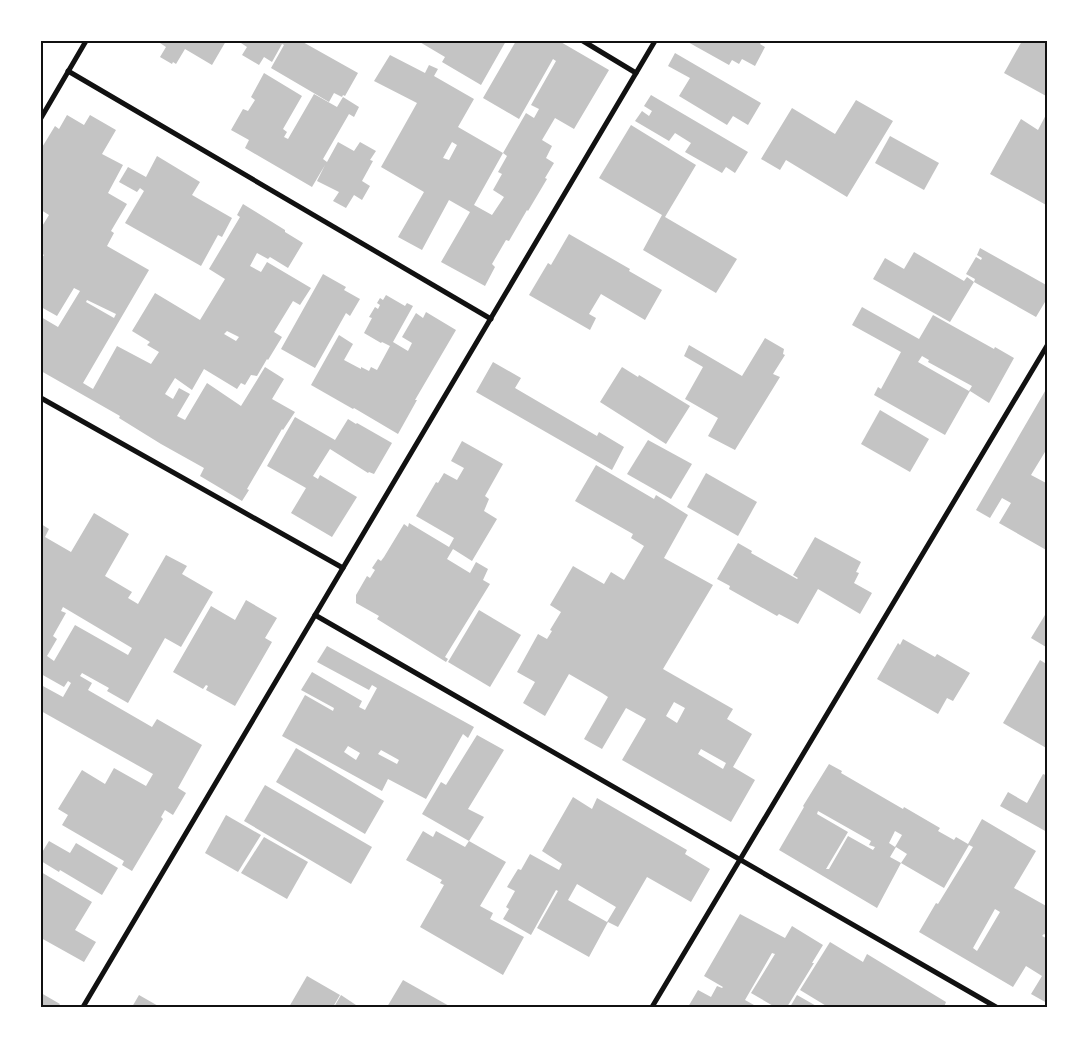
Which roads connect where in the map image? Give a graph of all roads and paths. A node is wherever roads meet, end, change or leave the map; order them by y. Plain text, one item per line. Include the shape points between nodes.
1 (86, 41) edge
2 (583, 41) edge
3 (655, 41) edge
4 (68, 71) junction
5 (636, 73) junction
6 (41, 117) edge
7 (491, 319) junction
8 (1048, 344) edge
9 (41, 398) edge
10 (343, 568) junction
11 (315, 615) junction
12 (740, 860) junction
13 (83, 1007) edge
14 (652, 1007) edge
15 (996, 1007) edge

1 - 4 street
2 - 5 street
3 - 5 street
4 - 6 street
4 - 7 street
5 - 7 street
7 - 10 street
8 - 12 street
9 - 10 street
10 - 11 street
11 - 12 street
11 - 13 street
12 - 14 street
12 - 15 street

